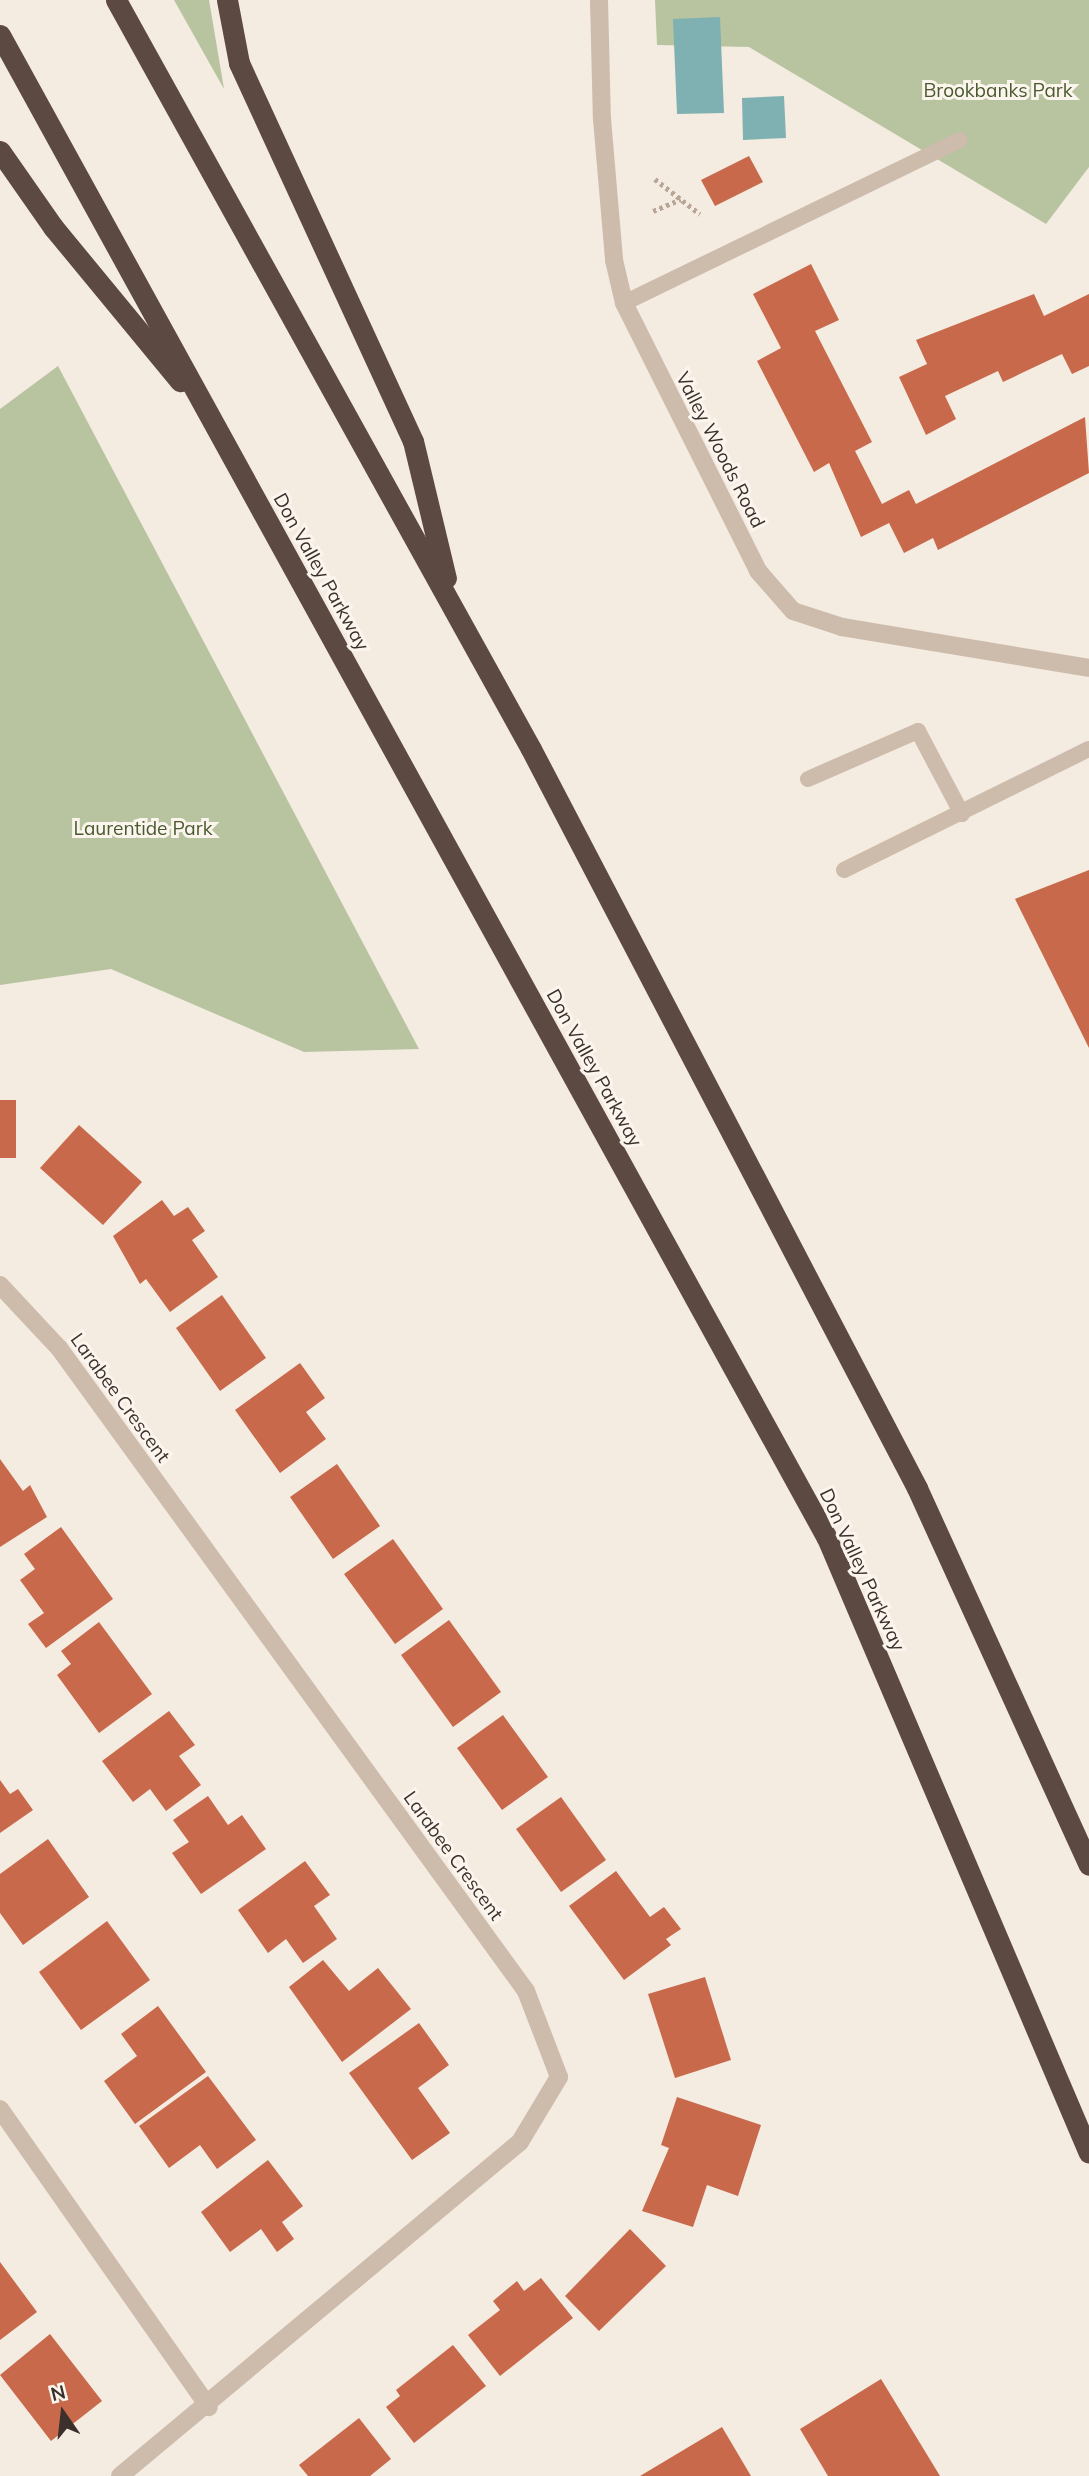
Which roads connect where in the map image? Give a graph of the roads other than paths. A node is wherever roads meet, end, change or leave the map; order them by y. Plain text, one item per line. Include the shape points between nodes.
1 (116, 0) edge
2 (227, 0) edge
3 (598, 0) edge
4 (0, 35) edge
5 (958, 139) dead end
6 (0, 151) edge
7 (624, 303) junction
8 (212, 421) junction
9 (452, 604) junction
10 (1089, 668) edge
11 (1089, 749) edge
12 (808, 779) dead end
13 (962, 814) junction
14 (844, 870) dead end
15 (0, 1285) edge
16 (1089, 1865) edge
17 (0, 2109) edge
18 (1089, 2153) edge
19 (209, 2407) junction
20 (120, 2476) edge

1 - 9 highway
2 - 9 highway via 239,63 413,441
3 - 7 street, Valley Woods Road via 605,158
4 - 8 highway, Don Valley Parkway
5 - 7 lane
6 - 8 highway via 52,227
7 - 10 street, Valley Woods Road via 758,571 793,611 842,627
8 - 18 highway, Don Valley Parkway via 827,1538
9 - 16 highway via 917,1488
11 - 13 lane
12 - 13 lane via 918,731
13 - 14 lane
15 - 19 street, Larabee Crescent via 58,1348 526,1992 559,2077 520,2142
17 - 19 street
19 - 20 street, Larabee Crescent

